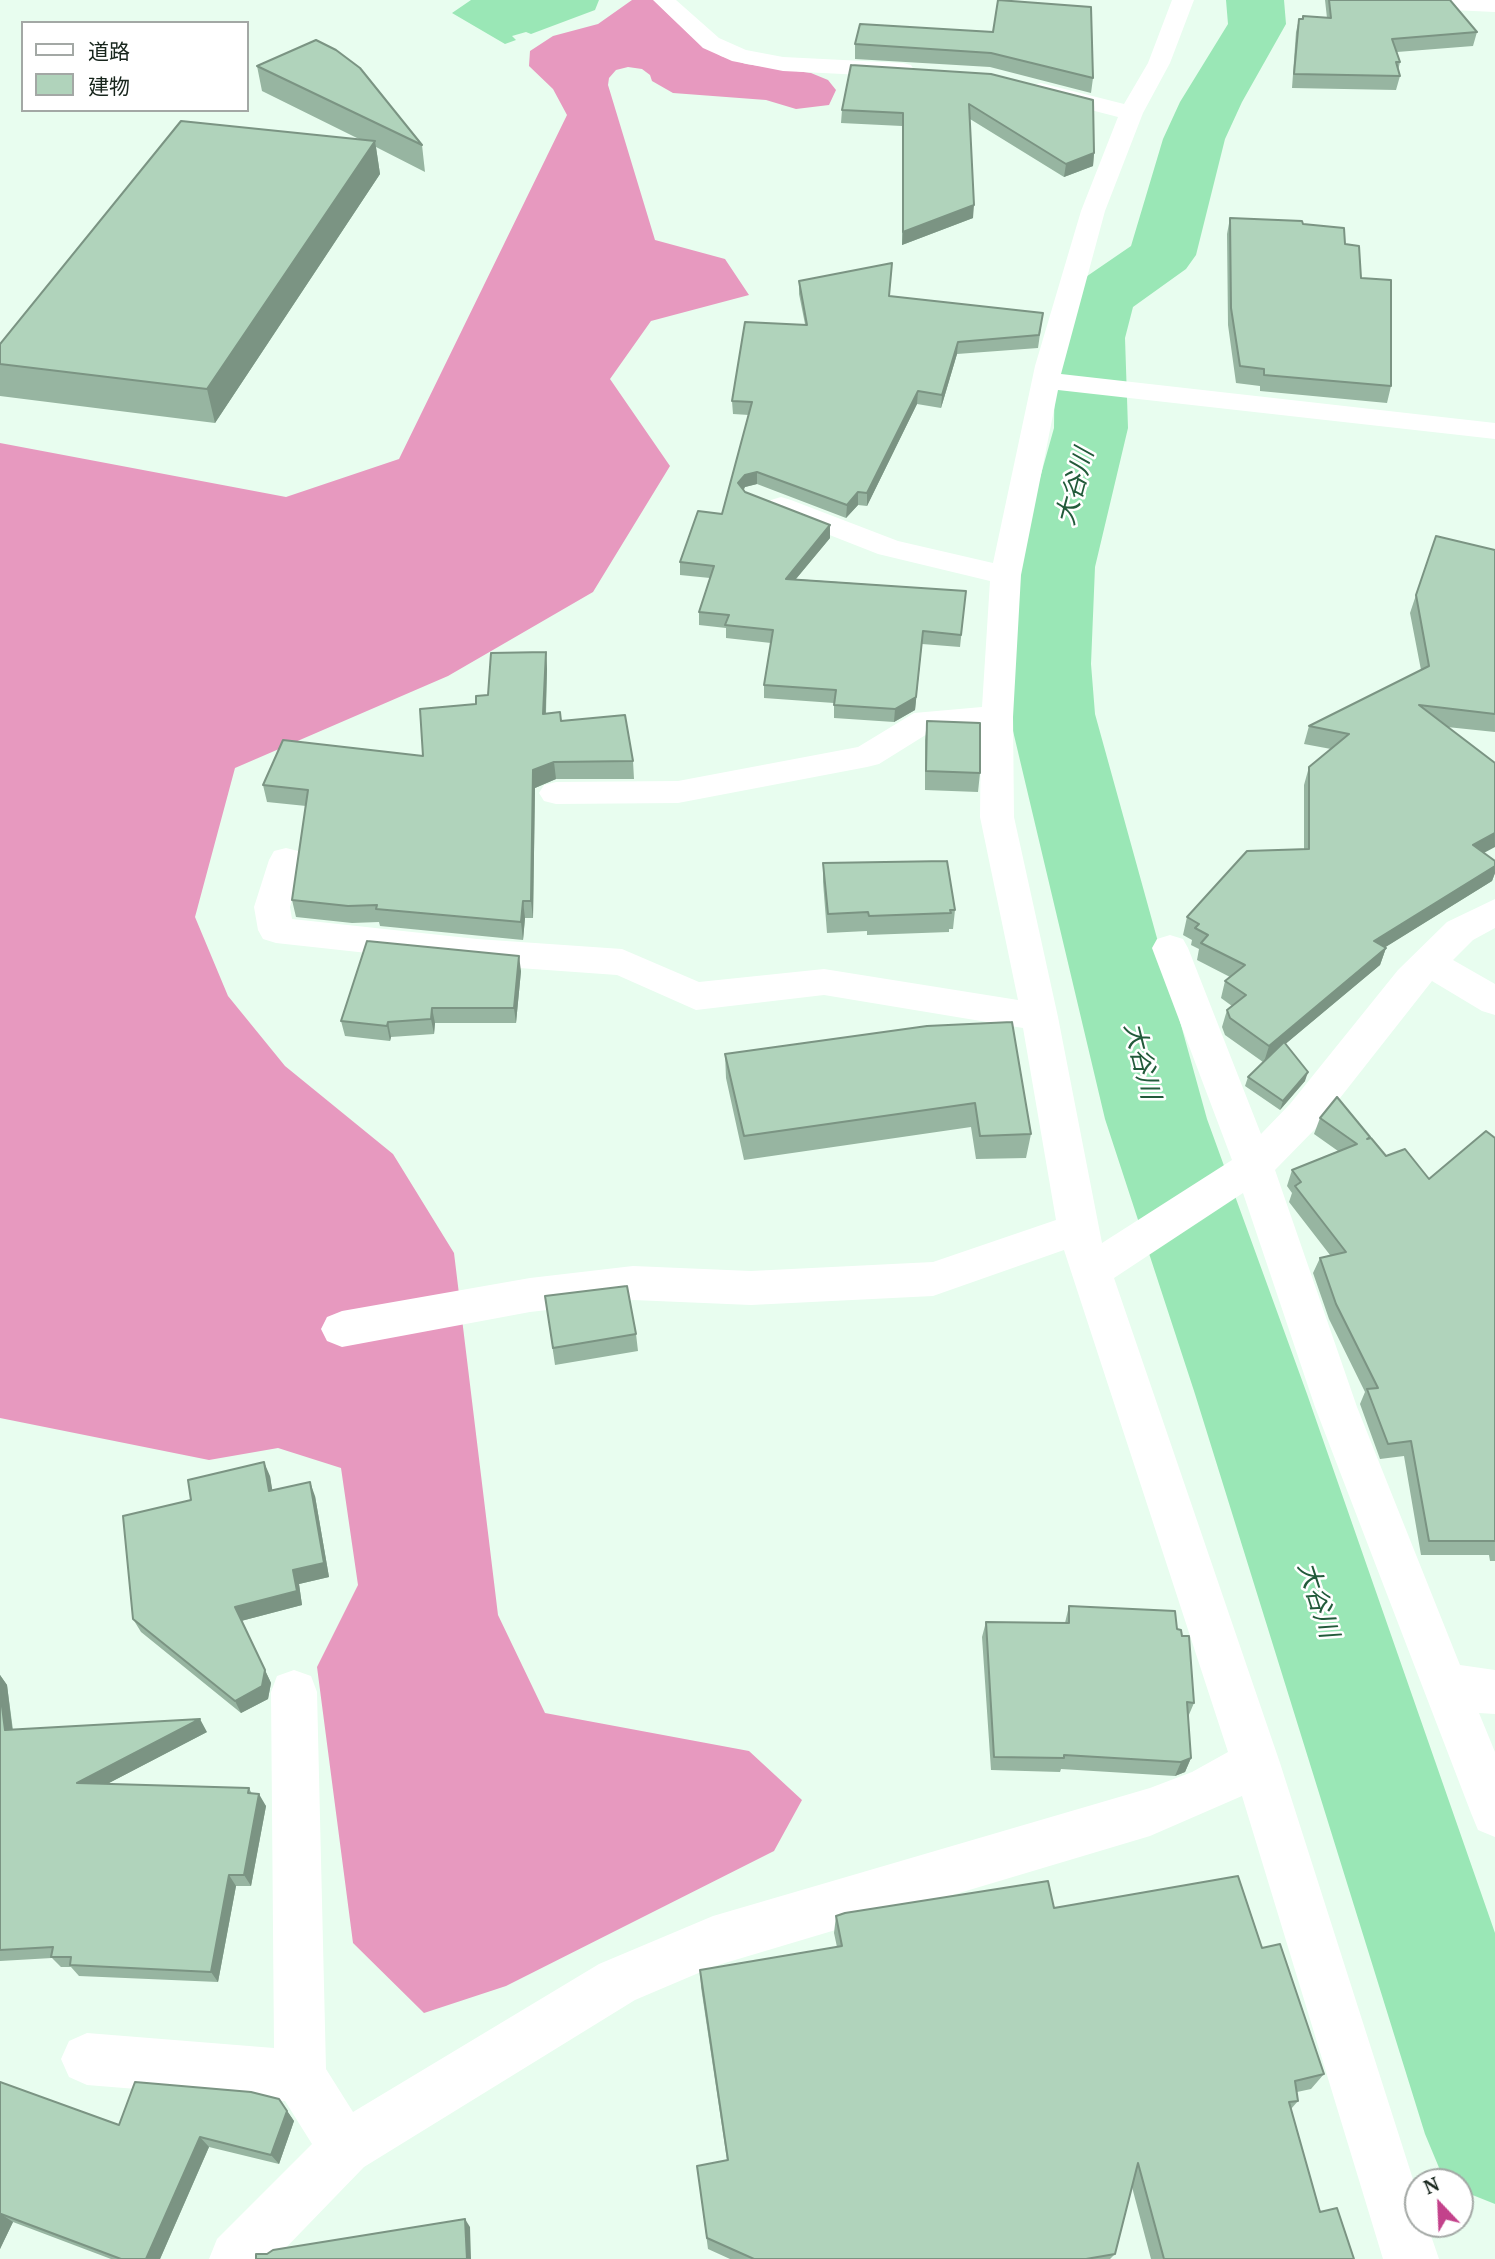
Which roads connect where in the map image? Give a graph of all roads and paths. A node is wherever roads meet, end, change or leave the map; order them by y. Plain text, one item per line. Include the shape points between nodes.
1 (664, 0) edge
2 (1184, 0) edge
3 (1386, 0) edge
4 (1495, 5) edge
5 (928, 71) edge
6 (1015, 83) edge
7 (1131, 113) junction
8 (1055, 382) junction
9 (1495, 431) edge
10 (756, 496) edge
11 (1006, 575) junction
12 (997, 717) junction
13 (556, 793) dead end
14 (286, 860) dead end
15 (1495, 912) edge
16 (1170, 948) dead end
17 (1429, 963) junction
18 (1495, 1001) edge
19 (1040, 1017) junction
20 (1246, 1170) junction
21 (1077, 1229) junction
22 (1105, 1263) junction
23 (342, 1329) dead end
24 (1445, 1686) junction
25 (294, 1692) dead end
26 (1495, 1692) edge
27 (1256, 1763) junction
28 (1495, 1813) edge
29 (87, 2059) dead end
30 (300, 2076) junction
31 (345, 2148) junction
32 (237, 2259) edge
33 (1411, 2259) edge

1 - 5 street via 696,32 740,57 783,64
2 - 7 street via 1159,63
3 - 4 street
6 - 7 street
7 - 8 street via 1093,211
8 - 9 street
8 - 11 street
10 - 11 street via 889,548
11 - 12 street
12 - 13 street via 925,721 867,756 678,792
12 - 19 street via 997,817
14 - 19 street via 272,907 276,930 622,962 696,996 824,982
15 - 17 street via 1460,931
16 - 20 street
17 - 18 street
17 - 20 street via 1304,1115
19 - 21 street
20 - 22 street
20 - 24 street
21 - 22 street
21 - 23 street via 933,1279 751,1288 633,1283
22 - 27 street
24 - 26 street
24 - 28 street
25 - 30 street
27 - 31 street via 1206,1790 1150,1812 713,1941 617,1982
27 - 33 street
29 - 30 street
30 - 31 street
31 - 32 street

